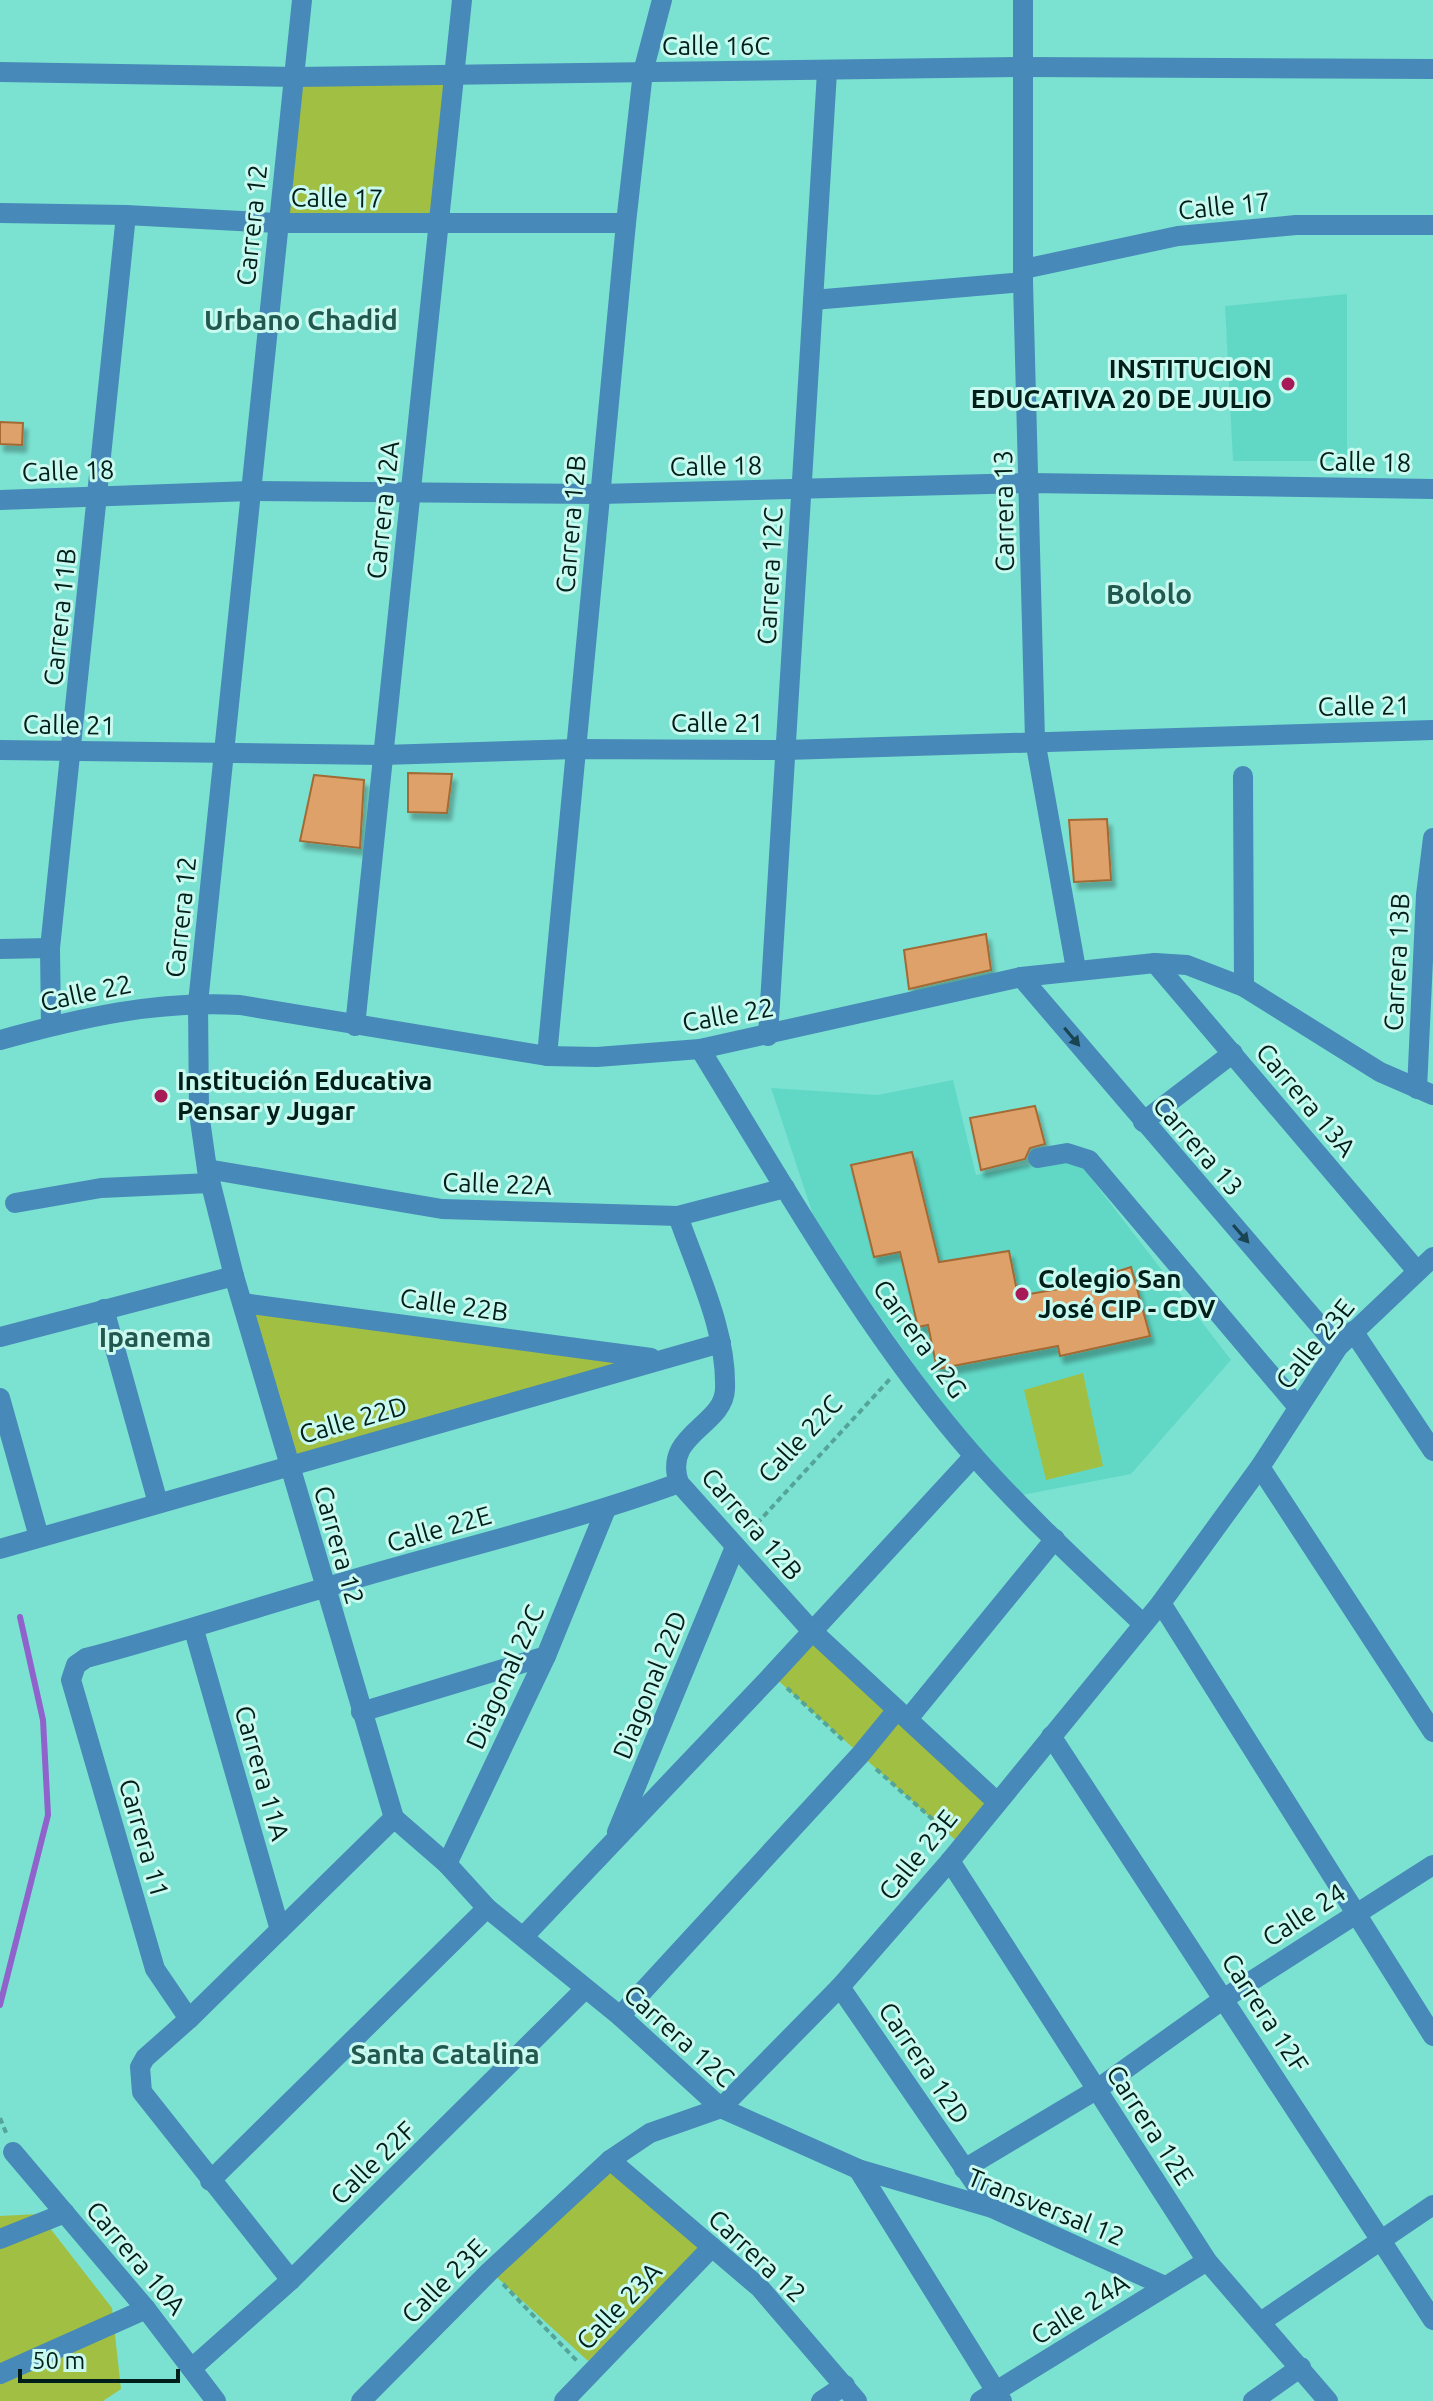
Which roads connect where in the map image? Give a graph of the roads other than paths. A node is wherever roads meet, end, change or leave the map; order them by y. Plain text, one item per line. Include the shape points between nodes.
1 (302, 0) edge
2 (462, 0) edge
3 (662, 0) edge
4 (1023, 0) edge
5 (1023, 67) junction
6 (1433, 69) edge
7 (0, 72) edge
8 (643, 72) junction
9 (827, 72) junction
10 (454, 76) junction
11 (296, 77) junction
12 (0, 213) edge
13 (126, 215) junction
14 (277, 223) junction
15 (626, 223) junction
16 (438, 225) junction
17 (1433, 225) edge
18 (1023, 275) junction
19 (813, 300) junction
20 (1030, 483) junction
21 (1433, 489) edge
22 (802, 490) junction
23 (251, 491) junction
24 (411, 493) junction
25 (600, 494) junction
26 (99, 496) junction
27 (0, 500) edge
28 (1433, 730) edge
29 (1035, 740) junction
30 (576, 749) junction
31 (0, 750) edge
32 (786, 750) junction
33 (226, 752) junction
34 (71, 753) junction
35 (383, 755) junction
36 (1243, 776) dead end
37 (1433, 838) edge
38 (1429, 895) edge
39 (50, 948) junction
40 (0, 949) edge
41 (1155, 963) junction
42 (1076, 969) junction
43 (1021, 977) junction
44 (1244, 987) junction
45 (198, 1003) junction
46 (51, 1026) junction
47 (355, 1026) junction
48 (768, 1036) junction
49 (0, 1040) edge
50 (700, 1049) junction
51 (1233, 1053) junction
52 (547, 1056) junction
53 (1425, 1092) edge
54 (1143, 1122) junction
55 (1038, 1158) dead end
56 (209, 1176) junction
57 (785, 1188) junction
58 (15, 1203) dead end
59 (678, 1216) junction
60 (1433, 1257) edge
61 (1417, 1271) junction
62 (234, 1276) junction
63 (243, 1303) junction
64 (104, 1309) junction
65 (1353, 1331) junction
66 (0, 1337) edge
67 (721, 1343) junction
68 (1338, 1347) junction
69 (659, 1360) junction
70 (0, 1398) edge
71 (1297, 1406) junction
72 (1433, 1451) edge
73 (974, 1456) junction
74 (289, 1465) junction
75 (1260, 1467) junction
76 (679, 1483) junction
77 (158, 1503) junction
78 (606, 1509) junction
79 (39, 1537) junction
80 (1055, 1539) junction
81 (735, 1547) junction
82 (0, 1549) edge
83 (324, 1588) junction
84 (1161, 1603) junction
85 (1142, 1623) junction
86 (194, 1630) junction
87 (811, 1630) junction
88 (546, 1656) junction
89 (76, 1665) joint
90 (361, 1712) junction
91 (902, 1715) junction
92 (1433, 1732) edge
93 (1051, 1736) junction
94 (996, 1801) junction
95 (394, 1818) junction
96 (613, 1843) junction
97 (950, 1861) junction
98 (447, 1864) junction
99 (1433, 1865) edge
100 (487, 1908) junction
101 (1354, 1913) junction
102 (280, 1930) junction
103 (524, 1936) junction
104 (840, 1987) junction
105 (585, 1989) junction
106 (1225, 1998) junction
107 (620, 2016) junction
108 (189, 2019) junction
109 (1433, 2036) edge
110 (1096, 2090) junction
111 (721, 2108) junction
112 (13, 2152) dead end
113 (610, 2160) junction
114 (858, 2169) junction
115 (964, 2169) junction
116 (210, 2181) junction
117 (1433, 2205) edge
118 (992, 2208) junction
119 (65, 2213) junction
120 (0, 2239) edge
121 (1380, 2239) junction
122 (712, 2247) junction
123 (1207, 2261) junction
124 (291, 2280) junction
125 (1165, 2286) junction
126 (146, 2309) junction
127 (1433, 2320) edge
128 (1262, 2321) junction
129 (1301, 2367) junction
130 (192, 2368) junction
131 (0, 2374) edge
132 (851, 2393) edge
133 (993, 2398) edge
134 (216, 2401) edge
135 (361, 2401) edge
136 (564, 2401) edge
137 (821, 2401) edge
138 (1253, 2401) edge
139 (1328, 2401) edge

1 - 11 street, Carrera 12
2 - 10 street, Carrera 12A
3 - 8 street, Carrera 12B
4 - 5 street, Carrera 13
5 - 6 street, Calle 16C
5 - 9 street, Calle 16C
5 - 18 street, Carrera 13
7 - 11 street, Calle 16C
8 - 9 street, Calle 16C
8 - 10 street, Calle 16C
8 - 15 street, Carrera 12B
9 - 19 street, Carrera 12C
10 - 11 street, Calle 16C
10 - 16 street, Carrera 12A
11 - 14 street, Carrera 12
12 - 13 street, Calle 17
13 - 14 street, Calle 17
13 - 26 street, Carrera 11B
14 - 16 street, Calle 17
14 - 23 street, Carrera 12
15 - 16 street, Calle 17
15 - 25 street, Carrera 12B
16 - 24 street, Carrera 12A
17 - 18 street, Calle 17 via 1296,225 1178,236
18 - 19 street, Calle 17
18 - 20 street, Carrera 13
19 - 22 street, Carrera 12C
20 - 21 street, Calle 18
20 - 22 street, Calle 18
20 - 29 street, Carrera 13
22 - 25 street, Calle 18
22 - 32 street, Carrera 12C
23 - 24 street, Calle 18
23 - 26 street, Calle 18
23 - 33 street, Carrera 12
24 - 25 street, Calle 18
24 - 35 street, Carrera 12A
25 - 30 street, Carrera 12B
26 - 27 street, Calle 18
26 - 34 street, Carrera 11B
28 - 29 street, Calle 21
29 - 32 street, Calle 21
29 - 42 street, Carrera 13
30 - 32 street, Calle 21
30 - 35 street, Calle 21
30 - 52 street, Carrera 12B
31 - 34 street, Calle 21
32 - 48 street, Carrera 12C
33 - 34 street, Calle 21
33 - 35 street, Calle 21
33 - 45 street, Carrera 12
34 - 39 street, Carrera 11B
35 - 47 street, Carrera 12A
36 - 44 street
37 - 38 street, Carrera 13B
38 - 53 street, Carrera 13B
39 - 40 street
39 - 46 street, Carrera 11B
41 - 42 street, Calle 22
41 - 44 street, Calle 22 via 1187,965
41 - 51 street, Carrera 13A
42 - 43 street, Calle 22
43 - 48 street, Calle 22
43 -> 54 street, Carrera 13
44 - 53 street, Calle 22 via 1380,1072
45 - 46 street, Calle 22 via 142,1007
45 - 47 street, Calle 22 via 240,1005
45 - 56 street, Carrera 12 via 199,1113
46 - 49 street, Calle 22
47 - 52 street, Calle 22
48 - 50 street, Calle 22
50 - 52 street, Calle 22
50 - 57 street, Carrera 12G
51 - 54 street
51 - 61 street, Carrera 13A
54 -> 68 street, Carrera 13
55 - 71 street via 1067,1153 1089,1160
56 - 58 street, Calle 22A
56 - 59 street, Calle 22A via 442,1209
56 - 62 street, Carrera 12
57 - 59 street, Calle 22A
57 - 73 street, Carrera 12G via 903,1365
59 - 67 street, Carrera 12B
60 - 61 street, Calle 23E
61 - 65 street, Calle 23E
62 - 63 street, Carrera 12
62 - 64 street
63 - 69 street, Calle 22B
63 - 74 street, Carrera 12
64 - 66 street
64 - 77 street
65 - 68 street, Calle 23E
65 - 72 street
67 - 69 street, Calle 22D
67 - 76 street, Carrera 12B via 726,1393 681,1448 675,1471
68 - 71 street, Calle 23E
69 - 74 street, Calle 22D
70 - 79 street
71 - 75 street, Calle 23E
73 - 80 street, Carrera 12G
73 - 87 street
74 - 77 street, Calle 22D
74 - 83 street, Carrera 12
75 - 84 street, Calle 23E
75 - 92 street
76 - 78 street, Calle 22E
76 - 81 street, Carrera 12B
77 - 79 street, Calle 22D
78 - 83 street, Calle 22E
78 - 88 street, Diagonal 22C
79 - 82 street, Calle 22D
80 - 85 street, Carrera 12G
80 - 91 street
81 - 87 street, Carrera 12B
81 - 96 street, Diagonal 22D
83 - 86 street, Calle 22E
83 - 90 street, Carrera 12
84 - 85 street, Calle 23E
84 - 101 street
85 - 93 street, Calle 23E
86 - 89 street, Calle 22E
86 - 102 street, Carrera 11A
87 - 91 street, Carrera 12B
87 - 96 street
88 - 90 street
88 - 98 street, Diagonal 22C
89 - 108 street, Carrera 11 via 71,1680 155,1969
90 - 95 street, Carrera 12
91 - 94 street, Carrera 12B
91 - 107 street
93 - 94 street, Calle 23E
93 - 106 street, Carrera 12F
94 - 97 street, Calle 23E
95 - 98 street, Carrera 12C
95 - 102 street
96 - 103 street
97 - 104 street, Calle 23E
97 - 110 street, Carrera 12E
98 - 100 street, Carrera 12C
99 - 101 street, Calle 24
100 - 103 street, Carrera 12C
100 - 116 street
101 - 106 street, Calle 24
101 - 109 street
102 - 108 street
103 - 105 street, Carrera 12C
104 - 111 street, Calle 23E
104 - 115 street, Carrera 12D
105 - 107 street, Carrera 12C
105 - 124 street, Calle 22F
106 - 110 street, Calle 24
106 - 121 street, Carrera 12F
107 - 111 street, Carrera 12C
108 - 116 street via 145,2058 139,2078 142,2092
110 - 115 street, Calle 24
110 - 123 street, Carrera 12E
111 - 113 street, Calle 23E via 650,2133
111 - 114 street, Carrera 12C
112 - 119 street, Carrera 10A
113 - 122 street, Carrera 12
113 - 135 street, Calle 23E
114 - 118 street, Transversal 12
114 - 133 street
115 - 118 street, Carrera 12D
116 - 124 street
117 - 121 street
118 - 125 street, Transversal 12
119 - 120 street
119 - 126 street, Carrera 10A
121 - 127 street, Carrera 12F
121 - 128 street
122 - 132 street, Carrera 12 via 760,2288
122 - 136 street, Calle 23A
123 - 125 street, Calle 24A
123 - 128 street, Carrera 12E
124 - 130 street, Calle 22F
125 - 133 street, Calle 24A
126 - 130 street, Carrera 10A
126 - 131 street
128 - 129 street, Carrera 12E
129 - 138 street
129 - 139 street, Carrera 12E
130 - 134 street, Carrera 10A
132 - 137 street

